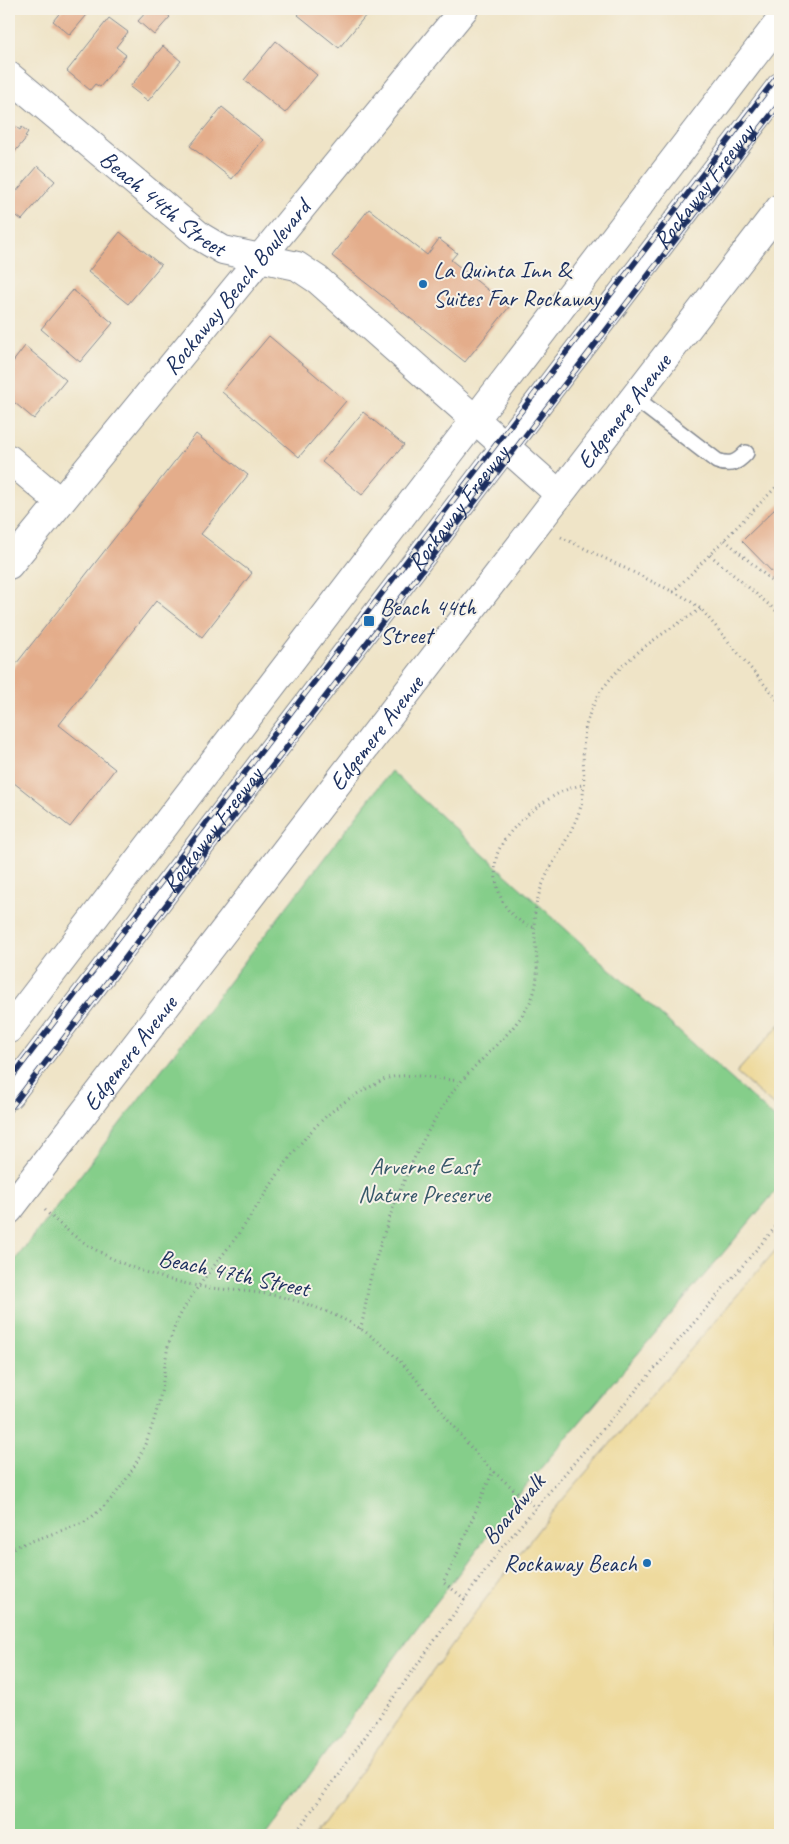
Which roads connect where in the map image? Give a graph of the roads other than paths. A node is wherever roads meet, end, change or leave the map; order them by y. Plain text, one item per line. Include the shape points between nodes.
1 (459, 11) edge
2 (780, 21) edge
3 (9, 76) edge
4 (780, 87) edge
5 (780, 208) edge
6 (261, 258) junction
7 (635, 398) junction
8 (476, 419) junction
9 (506, 446) junction
10 (746, 453) dead end
11 (9, 459) edge
12 (559, 494) junction
13 (60, 502) junction
14 (9, 565) edge
15 (9, 1029) edge
16 (9, 1095) edge
17 (9, 1210) edge

1 - 6 street, Rockaway Beach Boulevard
2 - 8 street, Rockaway Freeway
3 - 6 street, Beach 44th Street via 201,237 223,250
4 - 9 street, Rockaway Freeway
5 - 7 street, Edgemere Avenue
6 - 8 street, Beach 44th Street via 297,266 318,280
6 - 13 street, Rockaway Beach Boulevard
7 - 10 lane via 717,461 730,464
7 - 12 street, Edgemere Avenue
8 - 9 street, Beach 44th Street
8 - 15 street, Rockaway Freeway
9 - 12 street, Beach 44th Street
9 - 16 street, Rockaway Freeway
11 - 13 street
12 - 17 street, Edgemere Avenue
13 - 14 street, Rockaway Beach Boulevard

